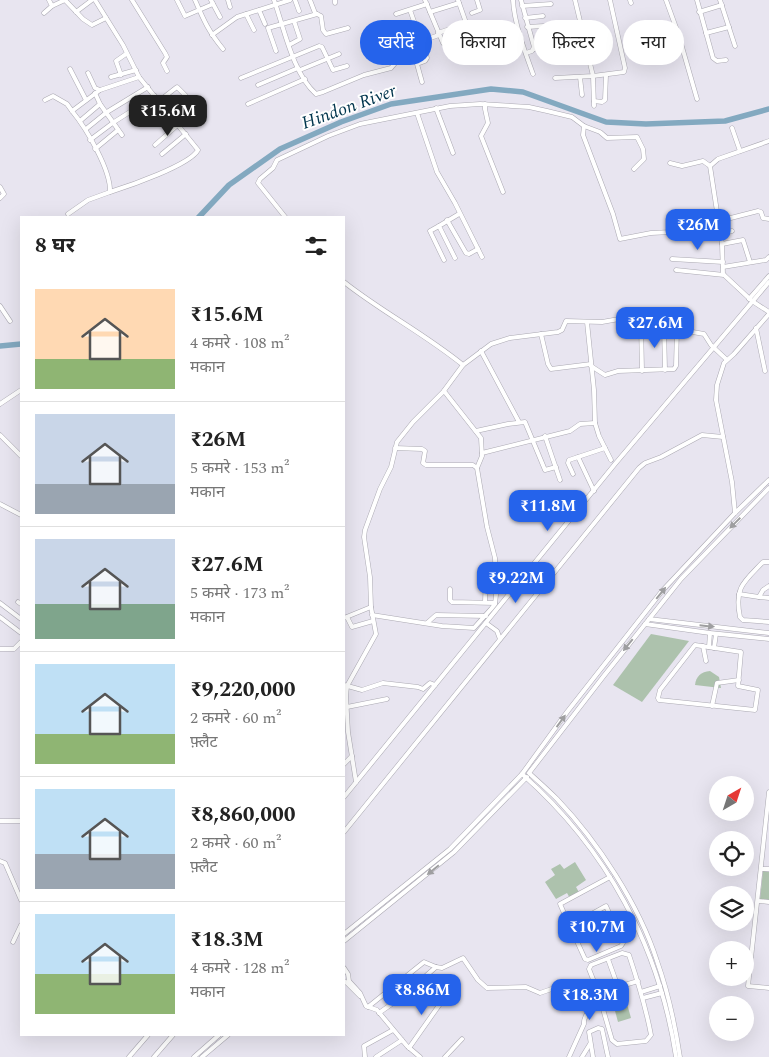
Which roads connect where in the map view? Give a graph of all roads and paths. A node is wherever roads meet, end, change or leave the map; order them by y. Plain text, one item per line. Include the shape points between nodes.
1 (49, 0) edge
2 (93, 0) edge
3 (132, 0) edge
4 (177, 0) edge
5 (195, 0) edge
6 (228, 0) edge
7 (290, 0) edge
8 (295, 0) edge
9 (310, 0) edge
10 (477, 0) edge
11 (513, 0) edge
12 (521, 0) edge
13 (575, 0) edge
14 (610, 0) edge
15 (666, 0) edge
16 (697, 0) edge
17 (720, 0) edge
18 (458, 1) edge
19 (212, 2) edge
20 (275, 2) edge
21 (426, 2) edge
22 (551, 4) dead end
23 (722, 5) junction
24 (52, 6) junction
25 (522, 6) junction
26 (230, 7) dead end
27 (199, 9) junction
28 (259, 10) junction
29 (410, 10) junction
30 (299, 11) dead end
31 (76, 12) junction
32 (430, 12) junction
33 (699, 12) junction
34 (44, 13) dead end
35 (472, 13) dead end
36 (246, 14) junction
37 (317, 14) junction
38 (396, 14) dead end
39 (220, 16) dead end
40 (543, 16) dead end
41 (106, 18) junction
42 (525, 18) junction
43 (414, 20) edge
44 (465, 20) edge
45 (517, 20) edge
46 (294, 21) junction
47 (265, 24) dead end
48 (283, 24) junction
49 (528, 27) junction
50 (534, 27) edge
51 (729, 27) junction
52 (348, 28) dead end
53 (297, 29) junction
54 (254, 30) dead end
55 (286, 32) junction
56 (442, 33) edge
57 (706, 33) junction
58 (438, 34) junction
59 (524, 35) edge
60 (530, 35) junction
61 (212, 36) junction
62 (432, 37) edge
63 (442, 41) edge
64 (289, 45) junction
65 (524, 46) edge
66 (735, 46) dead end
67 (534, 49) joint
68 (223, 50) dead end
69 (276, 50) dead end
70 (526, 53) junction
71 (126, 54) junction
72 (339, 54) dead end
73 (293, 56) junction
74 (327, 58) junction
75 (726, 60) dead end
76 (394, 65) edge
77 (417, 65) edge
78 (347, 66) dead end
79 (70, 69) dead end
80 (299, 69) junction
81 (136, 70) junction
82 (168, 71) dead end
83 (88, 73) dead end
84 (533, 74) dead end
85 (121, 75) junction
86 (606, 75) junction
87 (593, 76) junction
88 (111, 77) dead end
89 (140, 77) junction
90 (580, 77) junction
91 (241, 78) dead end
92 (555, 78) dead end
93 (305, 79) junction
94 (422, 82) dead end
95 (258, 85) dead end
96 (148, 87) junction
97 (100, 90) junction
98 (95, 94) junction
99 (582, 95) dead end
100 (155, 96) junction
101 (186, 96) dead end
102 (697, 99) dead end
103 (45, 100) dead end
104 (86, 100) junction
105 (159, 101) junction
106 (100, 104) junction
107 (248, 104) dead end
108 (485, 104) junction
109 (200, 106) dead end
110 (436, 108) junction
111 (72, 111) junction
112 (107, 112) junction
113 (417, 113) junction
114 (80, 121) junction
115 (114, 122) junction
116 (178, 124) junction
117 (584, 126) junction
118 (732, 128) dead end
119 (86, 129) junction
120 (118, 130) junction
121 (186, 134) junction
122 (122, 135) dead end
123 (90, 140) junction
124 (769, 141) edge
125 (155, 145) dead end
126 (95, 149) junction
127 (740, 151) junction
128 (453, 152) dead end
129 (162, 154) dead end
130 (670, 163) dead end
131 (710, 166) junction
132 (634, 169) dead end
133 (0, 187) edge
134 (110, 192) junction
135 (503, 192) dead end
136 (0, 198) edge
137 (68, 214) dead end
138 (459, 214) junction
139 (284, 216) edge
140 (769, 219) edge
141 (447, 220) junction
142 (719, 221) junction
143 (439, 226) junction
144 (719, 227) junction
145 (732, 231) dead end
146 (720, 234) junction
147 (722, 244) junction
148 (478, 249) junction
149 (482, 257) dead end
150 (769, 257) edge
151 (455, 258) dead end
152 (672, 259) dead end
153 (444, 260) dead end
154 (750, 262) junction
155 (723, 264) junction
156 (676, 270) dead end
157 (724, 275) junction
158 (769, 276) edge
159 (769, 282) edge
160 (345, 283) edge
161 (750, 300) junction
162 (0, 306) edge
163 (2, 313) edge
164 (769, 313) edge
165 (10, 321) dead end
166 (587, 322) junction
167 (641, 323) junction
168 (664, 327) junction
169 (756, 328) junction
170 (677, 329) junction
171 (541, 334) junction
172 (713, 347) junction
173 (481, 352) junction
174 (726, 359) junction
175 (463, 365) junction
176 (591, 365) junction
177 (665, 370) junction
178 (642, 371) junction
179 (765, 371) dead end
180 (444, 390) junction
181 (20, 391) edge
182 (0, 404) edge
183 (519, 422) junction
184 (595, 423) junction
185 (476, 431) junction
186 (0, 435) edge
187 (545, 436) junction
188 (723, 437) junction
189 (532, 440) junction
190 (395, 448) junction
191 (605, 448) junction
192 (482, 452) junction
193 (20, 455) edge
194 (578, 457) junction
195 (610, 460) dead end
196 (556, 467) junction
197 (477, 468) junction
198 (573, 474) dead end
199 (560, 480) dead end
200 (769, 480) edge
201 (769, 488) edge
202 (594, 491) junction
203 (0, 504) edge
204 (735, 513) junction
205 (20, 514) edge
206 (769, 562) edge
207 (496, 574) junction
208 (510, 574) dead end
209 (769, 586) edge
210 (450, 589) dead end
211 (739, 594) junction
212 (759, 596) junction
213 (769, 598) edge
214 (0, 602) edge
215 (485, 602) junction
216 (495, 603) junction
217 (370, 607) junction
218 (6, 608) junction
219 (372, 615) junction
220 (0, 616) edge
221 (486, 616) junction
222 (345, 617) edge
223 (20, 618) edge
224 (642, 618) junction
225 (649, 619) junction
226 (373, 621) junction
227 (769, 622) edge
228 (426, 623) junction
229 (486, 623) junction
230 (637, 624) junction
231 (645, 624) junction
232 (756, 631) junction
233 (20, 632) edge
234 (769, 633) edge
235 (710, 634) junction
236 (716, 634) junction
237 (755, 638) junction
238 (500, 639) junction
239 (769, 639) edge
240 (20, 643) edge
241 (703, 646) junction
242 (712, 647) junction
243 (0, 649) edge
244 (706, 661) dead end
245 (739, 680) junction
246 (435, 685) junction
247 (346, 686) edge
248 (387, 699) dead end
249 (346, 706) edge
250 (712, 706) junction
251 (352, 756) junction
252 (345, 763) edge
253 (528, 772) junction
254 (524, 776) junction
255 (356, 782) junction
256 (769, 792) edge
257 (345, 796) edge
258 (0, 821) edge
259 (20, 821) edge
260 (345, 831) edge
261 (0, 861) edge
262 (762, 869) junction
263 (769, 870) edge
264 (610, 877) junction
265 (20, 898) edge
266 (758, 901) junction
267 (769, 902) edge
268 (632, 918) junction
269 (568, 922) dead end
270 (615, 926) junction
271 (20, 927) edge
272 (345, 933) edge
273 (345, 941) edge
274 (13, 942) dead end
275 (608, 959) junction
276 (436, 967) junction
277 (345, 970) edge
278 (345, 982) edge
279 (638, 982) junction
280 (660, 986) junction
281 (618, 987) junction
282 (769, 988) edge
283 (598, 992) junction
284 (641, 992) junction
285 (662, 993) junction
286 (448, 994) dead end
287 (362, 998) junction
288 (643, 998) junction
289 (368, 1007) junction
290 (379, 1013) junction
291 (393, 1030) junction
292 (147, 1036) edge
293 (172, 1036) edge
294 (218, 1036) edge
295 (227, 1036) edge
296 (402, 1040) junction
297 (462, 1040) dead end
298 (591, 1044) junction
299 (409, 1048) junction
300 (129, 1057) edge
301 (154, 1057) edge
302 (194, 1057) edge
303 (202, 1057) edge
304 (365, 1057) edge
305 (376, 1057) edge
306 (420, 1057) edge
307 (445, 1057) edge
308 (569, 1057) edge
309 (582, 1057) edge
310 (593, 1057) edge
311 (608, 1057) edge
312 (676, 1057) edge
313 (680, 1057) edge

1 - 24 street
2 - 31 street
2 - 41 street
3 - 82 street via 166,53 163,63
4 - 27 street via 184,15
5 - 27 street
6 - 26 street
7 - 20 street
8 - 30 street
9 - 37 street
10 - 35 street via 480,10
11 - 45 street
12 - 25 street
13 - 87 street
14 - 86 street via 625,70
15 - 102 street
16 - 33 street
17 - 23 street
18 - 32 street
18 - 44 street
19 - 27 street
19 - 39 street
20 - 28 street
20 - 48 street
21 - 29 street
21 - 32 street
22 - 25 street
23 - 33 street
23 - 51 street
24 - 31 street via 65,0
24 - 34 street
25 - 42 street
27 - 61 street
28 - 36 street
28 - 47 street
29 - 38 street
29 - 43 street
31 - 41 street via 92,25
32 - 58 street
33 - 57 street
36 - 54 street
36 - 61 street
37 - 46 street
37 - 52 street via 321,16 326,34
40 - 42 street
41 - 71 street
42 - 49 street
46 - 48 street
46 - 53 street
48 - 55 street
48 - 69 street via 268,28
49 - 50 street
49 - 60 street
51 - 57 street
51 - 66 street
53 - 55 street
53 - 64 street via 300,39
55 - 64 street
56 - 58 street
57 - 75 street via 714,60
58 - 62 street
58 - 63 street
59 - 60 street
60 - 67 street
61 - 68 street
64 - 73 street
65 - 70 street
67 - 70 street
70 - 84 street
71 - 81 street
71 - 85 street via 116,61
72 - 74 street
73 - 74 street via 319,46
73 - 80 street
73 - 91 street
74 - 78 street via 333,70
74 - 80 street
76 - 93 street via 318,94
77 - 94 street
79 - 104 street
80 - 93 street
80 - 95 street
81 - 85 street
81 - 89 street
83 - 97 street
85 - 88 street
86 - 87 street
86 - 87 street via 605,100 594,104
87 - 90 street
89 - 96 street
89 - 97 street
90 - 92 street
90 - 99 street
93 - 107 street
96 - 100 street
96 - 112 street
97 - 98 street
98 - 104 street
98 - 106 street
100 - 105 street
100 - 115 street
101 - 105 street via 177,87
103 - 111 street via 53,96
104 - 111 street
105 - 116 street
106 - 112 street
106 - 114 street
108 - 110 street
108 - 117 street via 529,107 563,114
108 - 135 street via 488,123 481,136
109 - 116 street
110 - 113 street
110 - 128 street
111 - 114 street
112 - 115 street
112 - 119 street
113 - 138 street via 432,160
113 - 139 street via 352,126 277,160 258,183
114 - 119 street
115 - 120 street
115 - 123 street
116 - 121 street
116 - 125 street
117 - 132 street via 609,138 637,137 644,159
117 - 144 street via 584,135 620,240 651,233
118 - 127 street
119 - 123 street
120 - 122 street
120 - 126 street
121 - 129 street
121 - 134 street via 198,150 182,164
123 - 126 street
124 - 127 street
126 - 134 street
127 - 131 street via 715,160
130 - 131 street via 682,166 703,161
131 - 142 street
133 - 136 street via 4,194
134 - 137 street via 88,200
138 - 141 street
138 - 148 street
140 - 142 street via 763,218 758,211
141 - 143 street
141 - 148 street via 466,253
142 - 144 street
143 - 151 street
143 - 153 street via 430,231
144 - 146 street
145 - 146 street
146 - 147 street
147 - 154 street via 743,240
147 - 155 street
148 - 149 street
150 - 154 street
152 - 155 street
154 - 155 street
155 - 157 street
156 - 157 street
157 - 161 street
158 - 161 street
159 - 161 street
160 - 175 street
161 - 164 street
161 - 172 street
162 - 163 street
163 - 165 street
164 - 169 street
166 - 167 street via 619,319
166 - 171 street via 566,321 560,331
166 - 176 street
167 - 168 street
167 - 178 street
168 - 170 street
168 - 177 street
169 - 174 street
169 - 179 street
170 - 172 street via 704,334
170 - 177 street via 676,366
171 - 173 street via 500,341
171 - 176 street via 551,369
172 - 174 street
172 - 202 street
173 - 175 street
173 - 183 street
174 - 188 street via 716,393
175 - 180 street
176 - 178 street via 605,375
176 - 184 street
177 - 178 street
180 - 185 street
180 - 190 street via 400,437
181 - 182 street
183 - 185 street
183 - 189 street via 526,423
184 - 187 street via 580,424 573,430
184 - 191 street
185 - 192 street via 481,438
186 - 193 street
187 - 189 street
187 - 196 street
188 - 204 street
188 - 238 street via 702,435 639,468
189 - 192 street
189 - 196 street via 545,470
190 - 197 street via 422,449 426,465 472,465
190 - 217 street via 391,467 365,530
191 - 194 street
191 - 195 street
192 - 197 street
194 - 198 street via 568,462
194 - 202 street
196 - 199 street
197 - 207 street
200 - 204 street
201 -> 225 street via 684,575
202 - 229 street
203 - 205 street
224 -> 204 street
206 - 211 street via 763,562 745,581
207 - 208 street
207 - 215 street via 486,576
207 - 216 street
209 - 212 street
210 - 215 street via 452,602
211 - 212 street
211 - 227 street via 740,617 743,620
212 - 213 street
214 - 218 street
215 - 216 street
216 - 221 street
217 - 219 street
217 - 222 street
218 - 220 street
218 - 223 street
219 - 226 street
219 - 228 street
220 - 233 street
221 - 228 street via 436,615
221 - 228 street via 474,628
222 - 226 street via 352,627
224 - 225 street
224 - 230 street
225 - 231 street
225 -> 232 street
226 - 247 street via 376,637
229 - 238 street via 498,631
229 - 246 street
230 - 231 street
253 -> 230 street via 568,712
231 - 235 street
231 -> 253 street
232 - 234 street
232 - 237 street
235 - 236 street
235 - 242 street
236 - 237 street
236 - 242 street
237 - 239 street
238 - 260 street
240 - 243 street via 14,649
241 - 242 street
241 - 244 street
241 - 250 street via 694,646 660,690 658,698
242 - 245 street via 742,652
245 - 250 street via 717,683
245 - 250 street via 739,687 758,691 755,710
246 - 247 street via 430,682 424,689 385,683 365,690
246 - 255 street
247 - 249 street
248 - 249 street
249 - 251 street
251 - 252 street
251 - 255 street
253 - 254 street
253 - 313 street via 557,799 590,839 628,896 657,958
254 - 264 street via 571,823
254 - 272 street via 450,848
254 -> 273 street via 454,852
255 - 257 street
256 - 262 street
258 - 259 street
261 - 265 street via 5,863
262 - 263 street
262 - 266 street
264 - 268 street
264 - 269 street via 560,904
266 - 267 street
266 - 282 street via 748,986
268 - 270 street
268 - 280 street
270 - 270 street via 622,945 588,960 570,926 606,906
271 - 274 street
275 - 279 street via 627,953
275 - 281 street
275 - 283 street via 590,967
276 - 289 street via 422,962
276 - 290 street
276 - 308 street via 442,968 462,958 478,980 491,988 526,987 540,993 568,982 576,984 592,1003
277 - 287 street
278 - 287 street
279 - 281 street
279 - 284 street
280 - 284 street
280 - 285 street
281 - 283 street
283 - 288 street via 612,1040 617,1044 646,1041 650,1037
284 - 288 street
285 - 288 street
285 - 312 street
286 - 299 street
287 - 289 street
289 - 290 street
290 - 291 street
291 - 296 street
291 - 304 street via 364,1046
292 - 300 street
293 - 301 street
294 - 302 street
295 - 303 street
296 - 299 street
296 - 305 street
297 - 307 street
298 - 309 street
298 - 310 street
298 - 311 street via 589,1032 602,1029
299 - 306 street

